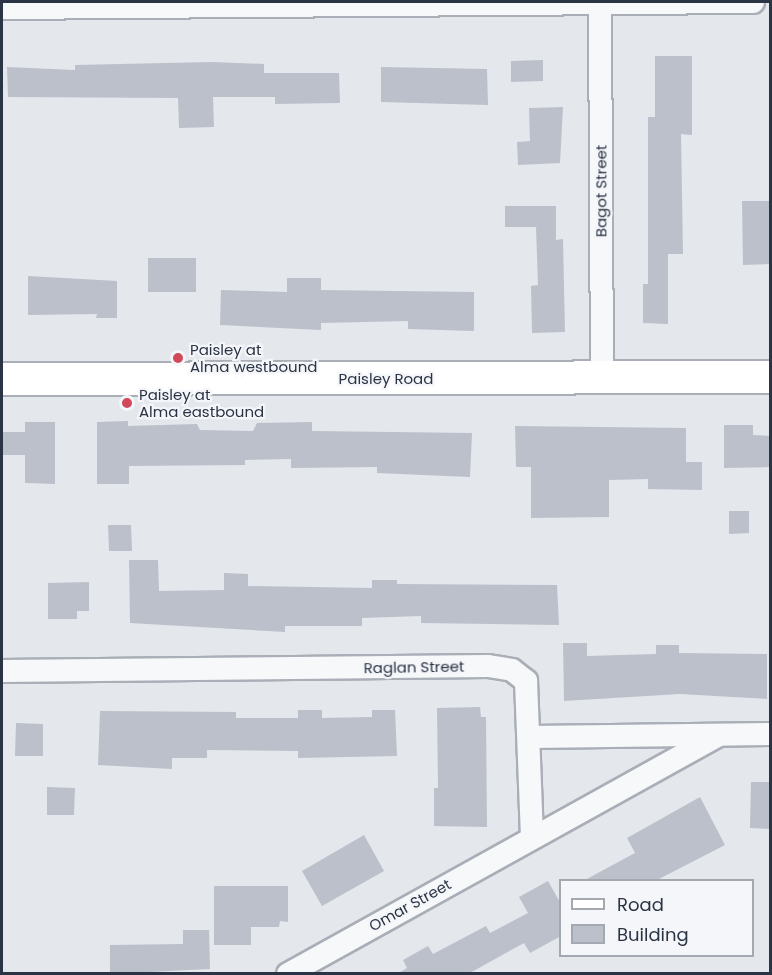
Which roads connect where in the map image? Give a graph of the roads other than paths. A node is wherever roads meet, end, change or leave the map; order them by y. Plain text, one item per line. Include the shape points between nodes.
1 (600, 2) edge
2 (753, 2) edge
3 (2, 8) edge
4 (771, 377) edge
5 (2, 379) edge
6 (602, 380) junction
7 (2, 671) edge
8 (771, 734) edge
9 (718, 736) junction
10 (531, 737) junction
11 (532, 837) junction
12 (288, 974) edge

1 - 2 street
1 - 3 street
1 - 6 street, Bagot Street
4 - 6 main road, Paisley Road
5 - 6 main road, Paisley Road
7 - 10 street, Raglan Street via 501,667 526,681
8 - 9 street
9 - 10 street
9 - 11 street, Omar Street
10 - 11 street
11 - 12 street, Omar Street

